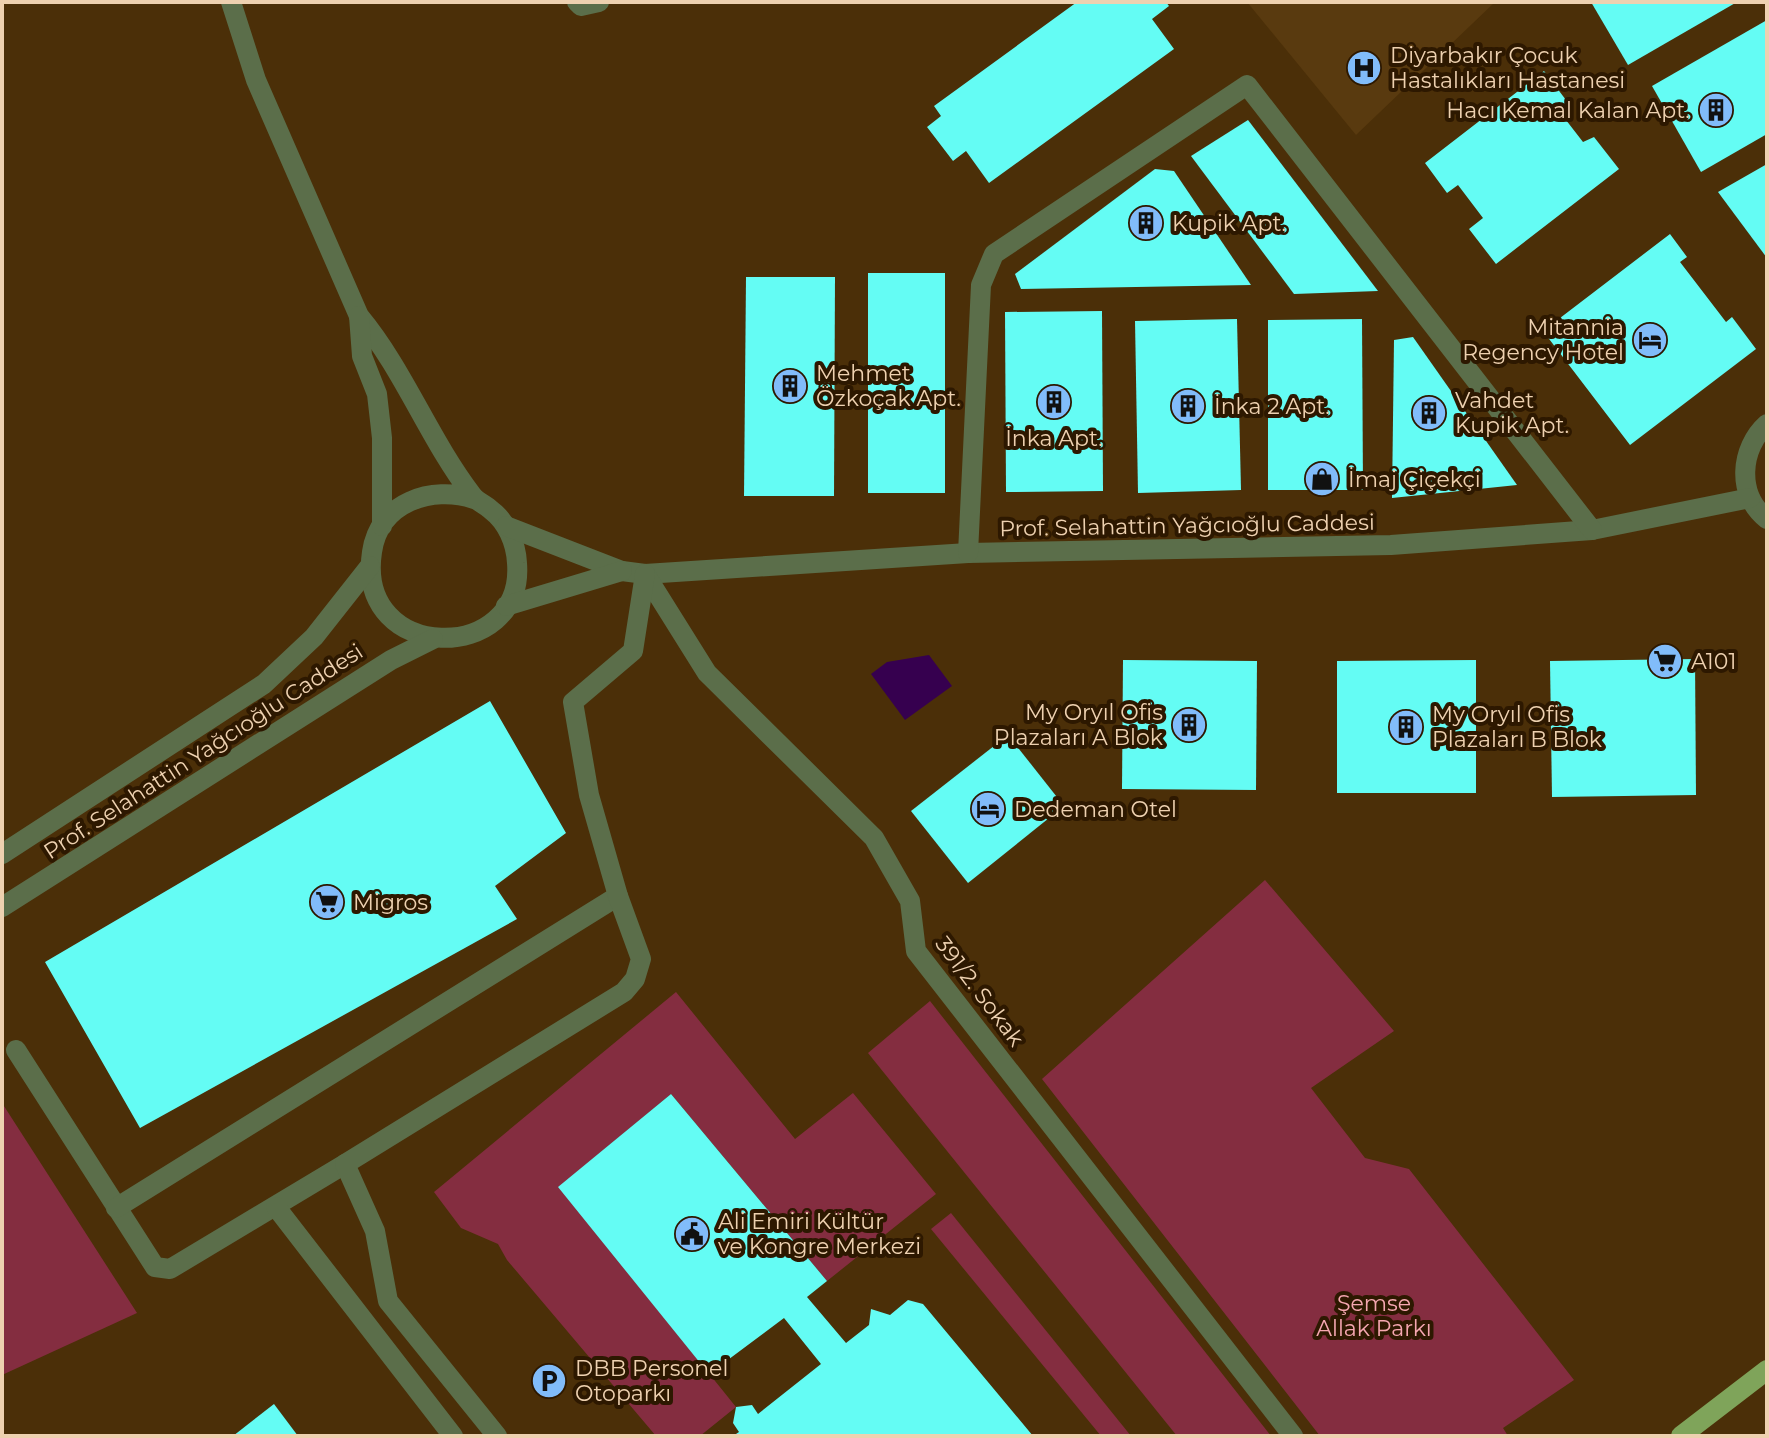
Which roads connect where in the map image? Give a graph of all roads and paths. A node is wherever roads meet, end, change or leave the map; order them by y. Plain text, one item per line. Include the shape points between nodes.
1 (231, 2) edge
2 (577, 2) edge
3 (599, 2) edge
4 (359, 316) junction
5 (1767, 424) edge
6 (1750, 498) junction
7 (474, 499) junction
8 (1767, 519) edge
9 (382, 526) junction
10 (506, 526) junction
11 (1592, 530) junction
12 (968, 553) junction
13 (370, 566) junction
14 (622, 571) junction
15 (645, 574) junction
16 (506, 606) junction
17 (433, 639) junction
18 (2, 854) edge
19 (618, 896) junction
20 (2, 907) edge
21 (16, 1050) dead end
22 (345, 1164) junction
23 (276, 1207) junction
24 (116, 1208) junction
25 (1767, 1370) edge
26 (453, 1436) edge
27 (497, 1436) edge
28 (1293, 1436) edge
29 (1681, 1436) edge

1 - 4 street via 256,80
2 - 3 street
4 - 7 street via 382,343
4 - 9 street via 362,356 377,394 382,438
5 - 6 street via 1752,441 1746,459
6 - 8 street
6 - 11 street, Prof. Selahattin Yağcıoğlu Caddesi
7 - 9 street via 454,492 433,493 395,510
7 - 10 street
9 - 13 street
10 - 14 street, Prof. Selahattin Yağcıoğlu Caddesi
10 - 16 street via 518,566
11 - 12 street, Prof. Selahattin Yağcıoğlu Caddesi via 1391,545
11 - 12 street via 1247,85 994,254 981,285
12 - 15 street, Prof. Selahattin Yağcıoğlu Caddesi
13 - 17 street via 377,596 395,622
13 - 18 street, Prof. Selahattin Yağcıoğlu Caddesi via 314,637 264,684
14 - 15 street, Prof. Selahattin Yağcıoğlu Caddesi
14 - 16 street, Prof. Selahattin Yağcıoğlu Caddesi
15 - 19 street via 633,651 573,702 589,795
15 - 28 street, 391/2. Sokak via 707,673 874,838 910,901 916,951
16 - 17 street via 475,633
17 - 20 street, Prof. Selahattin Yağcıoğlu Caddesi via 391,660
19 - 22 street via 641,959 624,992
19 - 24 street
21 - 24 street
22 - 23 street
22 - 27 street via 375,1231 388,1301
23 - 24 street via 170,1269 155,1267
23 - 26 street
25 - 29 main road

